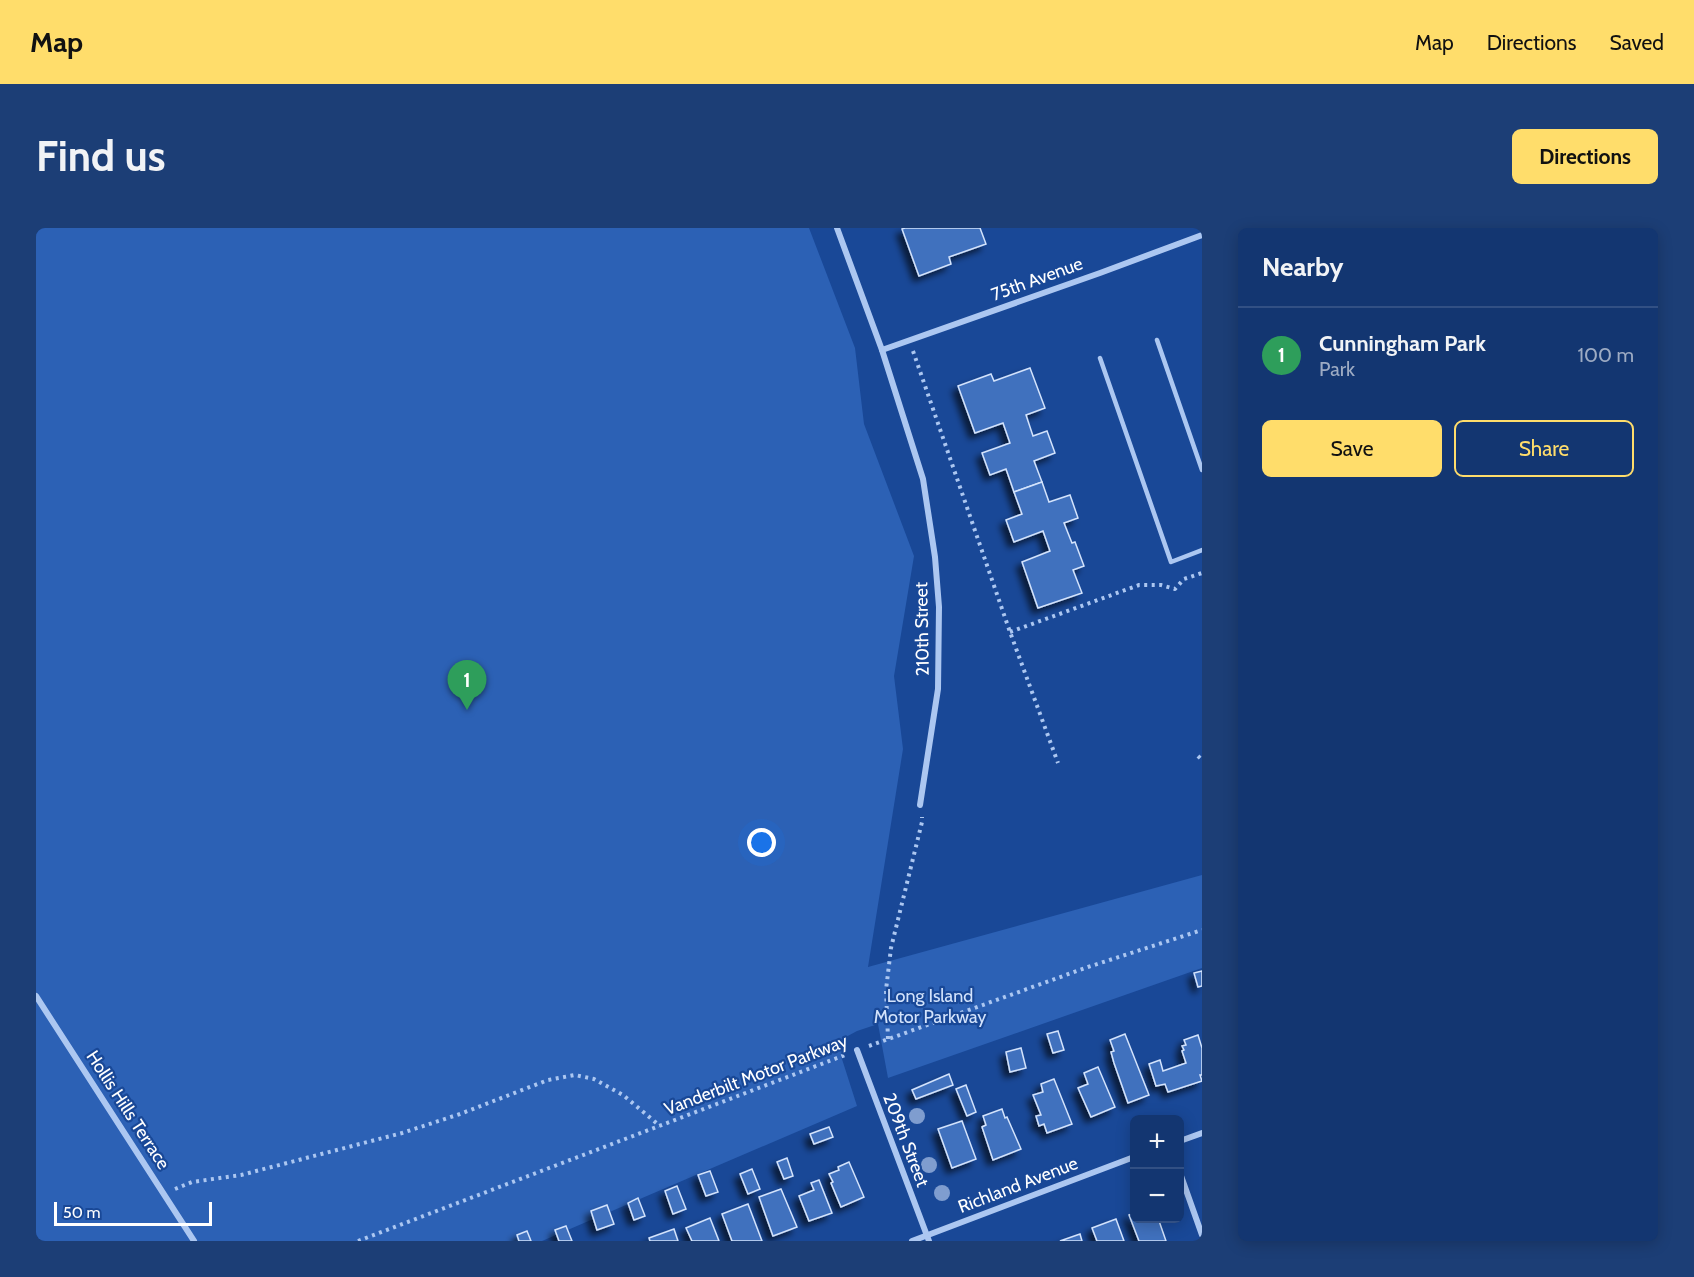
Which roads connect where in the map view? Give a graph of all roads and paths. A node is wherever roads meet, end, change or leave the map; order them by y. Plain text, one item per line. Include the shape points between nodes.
1 (837, 228) edge
2 (1202, 235) edge
3 (909, 340) junction
4 (1157, 340) dead end
5 (882, 350) junction
6 (1100, 357) dead end
7 (1202, 470) edge
8 (1202, 550) edge
9 (1202, 573) edge
10 (1010, 632) junction
11 (1198, 756) dead end
12 (1202, 760) edge
13 (1058, 763) dead end
14 (920, 805) joint
15 (1202, 930) edge
16 (36, 996) edge
17 (888, 1039) junction
18 (856, 1050) junction
19 (660, 1126) junction
20 (1202, 1133) edge
21 (1184, 1139) edge
22 (1130, 1159) edge
23 (184, 1185) dead end
24 (1184, 1186) edge
25 (1202, 1235) edge
26 (928, 1238) edge
27 (194, 1241) edge
28 (358, 1241) edge
29 (912, 1241) edge

1 - 5 street, 210th Street
2 - 3 street, 75th Avenue
3 - 5 street, 75th Avenue
3 - 10 path
4 - 7 lane
5 - 14 street, 210th Street via 923,479 935,557 938,689
6 - 8 lane via 1171,562
9 - 10 path via 1184,579 1175,589 1139,585
10 - 13 path
11 - 12 path
14 - 17 path via 922,822 891,948 886,990
15 - 17 path, Vanderbilt Motor Parkway
16 - 27 street, Hollis Hills Terrace
17 - 18 path, Vanderbilt Motor Parkway
18 - 19 path, Vanderbilt Motor Parkway
18 - 26 street, 209th Street
19 - 23 path, Vanderbilt Motor Parkway via 623,1095 594,1079 574,1076 548,1080 402,1132 241,1175
19 - 28 path, Vanderbilt Motor Parkway
20 - 21 street
22 - 26 street, Richland Avenue
24 - 25 street
26 - 29 street, Richland Avenue

